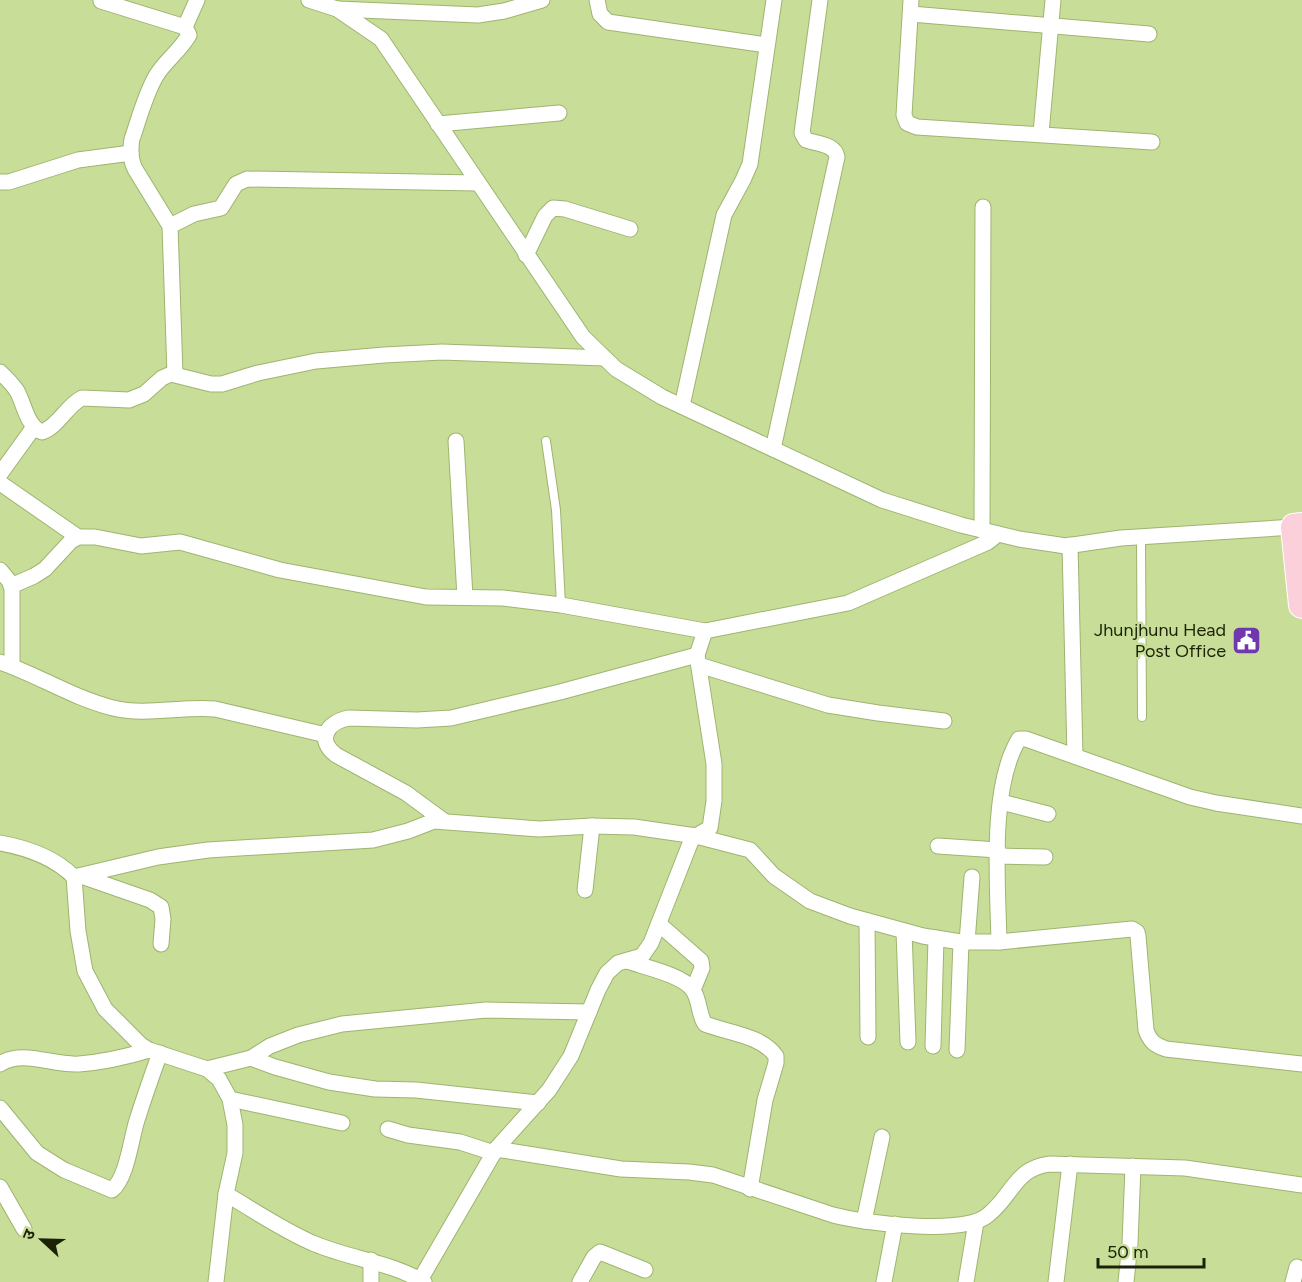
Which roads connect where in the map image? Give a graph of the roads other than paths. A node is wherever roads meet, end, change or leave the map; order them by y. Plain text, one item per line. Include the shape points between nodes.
1 (98, 0) edge
2 (197, 0) edge
3 (309, 0) edge
4 (542, 0) edge
5 (597, 0) edge
6 (774, 0) edge
7 (820, 0) edge
8 (1053, 0) edge
9 (911, 7) edge
10 (337, 9) junction
11 (1050, 25) junction
12 (185, 27) junction
13 (1149, 34) dead end
14 (767, 45) junction
15 (559, 114) dead end
16 (438, 124) junction
17 (1041, 133) junction
18 (1152, 142) dead end
19 (131, 153) junction
20 (0, 182) edge
21 (477, 183) junction
22 (983, 207) dead end
23 (170, 225) junction
24 (630, 229) dead end
25 (526, 255) junction
26 (604, 358) junction
27 (0, 372) edge
28 (175, 374) junction
29 (682, 406) junction
30 (34, 427) junction
31 (456, 441) dead end
32 (546, 441) dead end
33 (773, 449) junction
34 (0, 474) edge
35 (0, 483) edge
36 (1298, 526) edge
37 (982, 530) junction
38 (998, 534) junction
39 (78, 537) junction
40 (1141, 537) junction
41 (1070, 545) junction
42 (0, 570) edge
43 (11, 585) junction
44 (465, 597) junction
45 (561, 605) junction
46 (1302, 605) edge
47 (705, 632) junction
48 (698, 660) junction
49 (6, 664) edge
50 (1142, 717) dead end
51 (944, 721) dead end
52 (326, 735) junction
53 (1075, 756) junction
54 (1001, 802) junction
55 (1048, 814) dead end
56 (1302, 816) edge
57 (444, 821) junction
58 (592, 826) junction
59 (696, 836) junction
60 (0, 843) edge
61 (938, 846) dead end
62 (997, 853) junction
63 (1045, 857) dead end
64 (77, 876) junction
65 (972, 877) dead end
66 (585, 890) dead end
67 (867, 921) junction
68 (659, 924) junction
69 (904, 931) junction
70 (936, 938) junction
71 (964, 942) junction
72 (999, 942) junction
73 (161, 944) dead end
74 (627, 961) junction
75 (693, 990) junction
76 (589, 1012) junction
77 (868, 1037) dead end
78 (908, 1042) dead end
79 (933, 1046) dead end
80 (957, 1050) dead end
81 (154, 1051) junction
82 (250, 1058) junction
83 (0, 1064) edge
84 (1302, 1064) edge
85 (207, 1069) junction
86 (230, 1099) junction
87 (538, 1102) junction
88 (0, 1108) edge
89 (342, 1123) dead end
90 (387, 1129) dead end
91 (882, 1137) dead end
92 (495, 1151) junction
93 (1070, 1164) junction
94 (1133, 1166) junction
95 (1302, 1185) edge
96 (0, 1187) edge
97 (750, 1189) junction
98 (226, 1194) junction
99 (864, 1221) junction
100 (976, 1222) junction
101 (895, 1224) junction
102 (24, 1229) dead end
103 (371, 1260) junction
104 (645, 1270) dead end
105 (422, 1281) edge
106 (216, 1282) edge
107 (371, 1282) edge
108 (580, 1282) edge
109 (884, 1282) edge
110 (966, 1282) edge
111 (1056, 1282) edge
112 (1125, 1282) edge

1 - 12 street
2 - 12 street
3 - 10 street
4 - 10 street via 478,15
5 - 14 street via 600,14 608,22
6 - 14 street
7 - 33 street via 803,136 832,147 837,157
8 - 11 street
9 - 11 street
9 - 17 street via 904,115 907,123 917,127
10 - 16 street via 381,39
11 - 13 street
11 - 17 street
12 - 19 street via 189,35 183,46 152,84 132,139
14 - 29 street via 750,164 724,215
15 - 16 street
16 - 21 street
17 - 18 street
19 - 20 street via 94,157
19 - 23 street via 135,169
21 - 23 street via 247,179 236,184 221,208
21 - 25 street
22 - 37 street
23 - 28 street
24 - 25 street via 553,208
25 - 26 street via 583,337
26 - 28 street via 442,352 316,361 222,384
26 - 29 street via 616,369
27 - 30 street via 12,383
28 - 30 street via 166,375 144,394 129,400 82,398 46,430
29 - 33 street
30 - 34 street
31 - 44 street
32 - 45 lane via 556,510
33 - 37 street via 882,500
35 - 39 street
36 - 40 street
36 - 46 highway
37 - 38 street
38 - 41 street
38 - 47 street via 988,542 848,603
39 - 43 street via 45,569
39 - 44 street via 141,546 188,543 280,570 426,597
40 - 41 street
40 - 50 lane
41 - 53 street
42 - 43 street
43 - 49 street via 13,601
44 - 45 street
45 - 47 street
47 - 48 street
48 - 51 street via 828,705
48 - 52 street via 451,718 349,718 333,724
48 - 59 street via 715,782 711,826
49 - 52 street via 114,708 215,709
52 - 57 street via 325,744 336,756 406,793
53 - 54 street via 1019,739 1006,771
53 - 56 street via 1190,797
54 - 55 street
54 - 62 street
57 - 58 street via 538,829
57 - 64 street via 373,840 208,850
58 - 59 street via 634,827
58 - 66 street
59 - 67 street via 750,850 774,876 810,901
59 - 68 street
60 - 64 street via 26,847
61 - 62 street
62 - 63 street
62 - 72 street
64 - 73 street via 161,907
64 - 81 street via 78,931 85,971 105,1009 141,1045
65 - 71 street
67 - 69 street
67 - 77 street
68 - 74 street via 646,952
68 - 75 street via 701,961
69 - 70 street
69 - 78 street
70 - 71 street
70 - 79 street
71 - 72 street
71 - 80 street
72 - 84 street via 1132,929 1138,936 1146,1030 1155,1045
74 - 75 street via 676,978
74 - 76 street via 607,973
75 - 97 street via 705,1024 747,1037 776,1056
76 - 82 street via 486,1010 342,1024 298,1035
76 - 87 street via 572,1056
81 - 83 street via 81,1064 20,1057
81 - 85 street
81 - 88 street via 123,1170 112,1190 64,1170 37,1153
82 - 85 street
82 - 87 street via 329,1082
85 - 86 street via 219,1079
86 - 89 street
86 - 98 street via 235,1153
87 - 92 street
90 - 92 street
91 - 99 street
92 - 97 street via 621,1169 701,1173
92 - 105 street
93 - 94 street
93 - 100 street via 1039,1165 1024,1173 998,1206
93 - 111 street
94 - 95 street via 1185,1168
94 - 112 street
96 - 102 street
97 - 99 street
98 - 103 street via 315,1244
98 - 106 street
99 - 101 street
100 - 101 street via 946,1226
100 - 110 street
101 - 109 street
103 - 105 street
103 - 107 street
104 - 108 street via 600,1252

